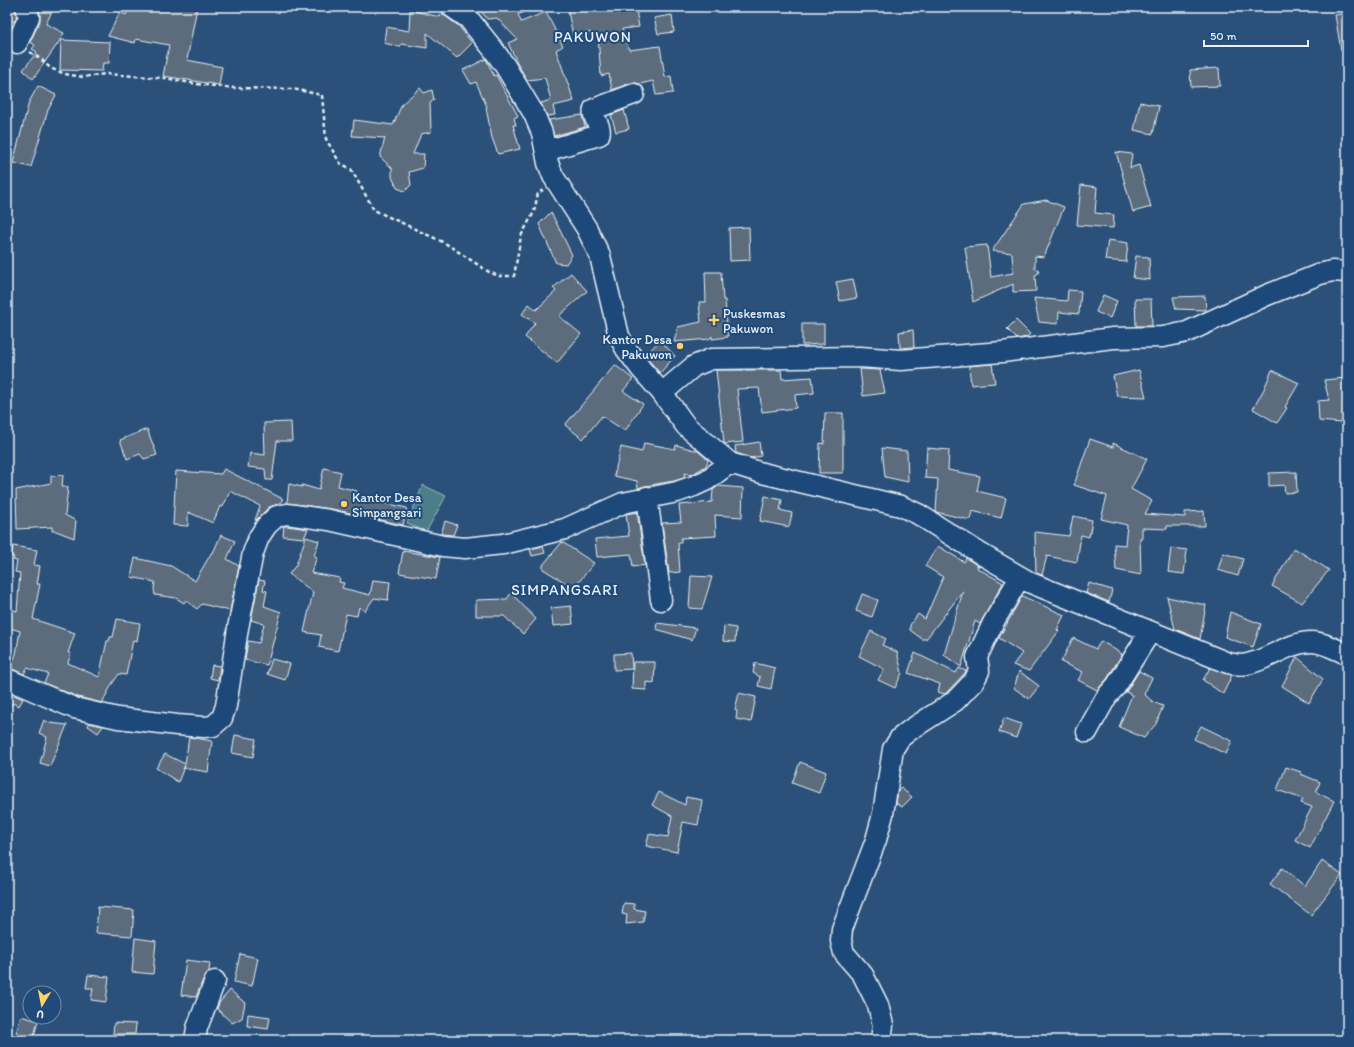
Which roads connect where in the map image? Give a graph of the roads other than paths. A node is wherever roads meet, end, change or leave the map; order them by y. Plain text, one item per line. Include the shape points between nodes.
1 (26, 7) edge
2 (452, 7) edge
3 (17, 43) road end
4 (634, 94) dead end
5 (546, 151) junction
6 (1347, 272) edge
7 (662, 393) junction
8 (730, 463) junction
9 (647, 497) junction
10 (1020, 577) junction
11 (661, 600) dead end
12 (1150, 632) junction
13 (1347, 654) edge
14 (7, 680) edge
15 (1088, 732) dead end
16 (215, 981) dead end
17 (195, 1040) edge
18 (880, 1040) edge

1 - 3 street via 29,17
2 - 5 street via 468,18 505,66 534,114
4 - 5 street via 594,109 593,114 601,132 599,135
5 - 7 street via 555,180 587,228 600,256 619,336 641,369
6 - 7 street via 1332,271 1320,274 1187,332 1163,337 1113,338 1002,352 901,360 860,357 711,359 694,366
7 - 8 street via 686,426
8 - 9 street via 694,486
8 - 10 street via 762,474 901,506
9 - 11 street
9 - 14 street via 623,503 565,529 503,544 465,548 443,546 329,520 287,514 277,516 259,537 253,553 226,706 222,718 213,726 177,725 118,718 74,708
10 - 12 street
10 - 18 street via 993,623 977,657 979,671 974,680 954,701 900,738 893,749 883,814 876,840 842,929 841,941 844,954 863,975 878,1006 883,1025
12 - 13 street via 1228,663 1245,665 1259,662 1298,643 1313,642
12 - 15 street via 1107,696
16 - 17 street

